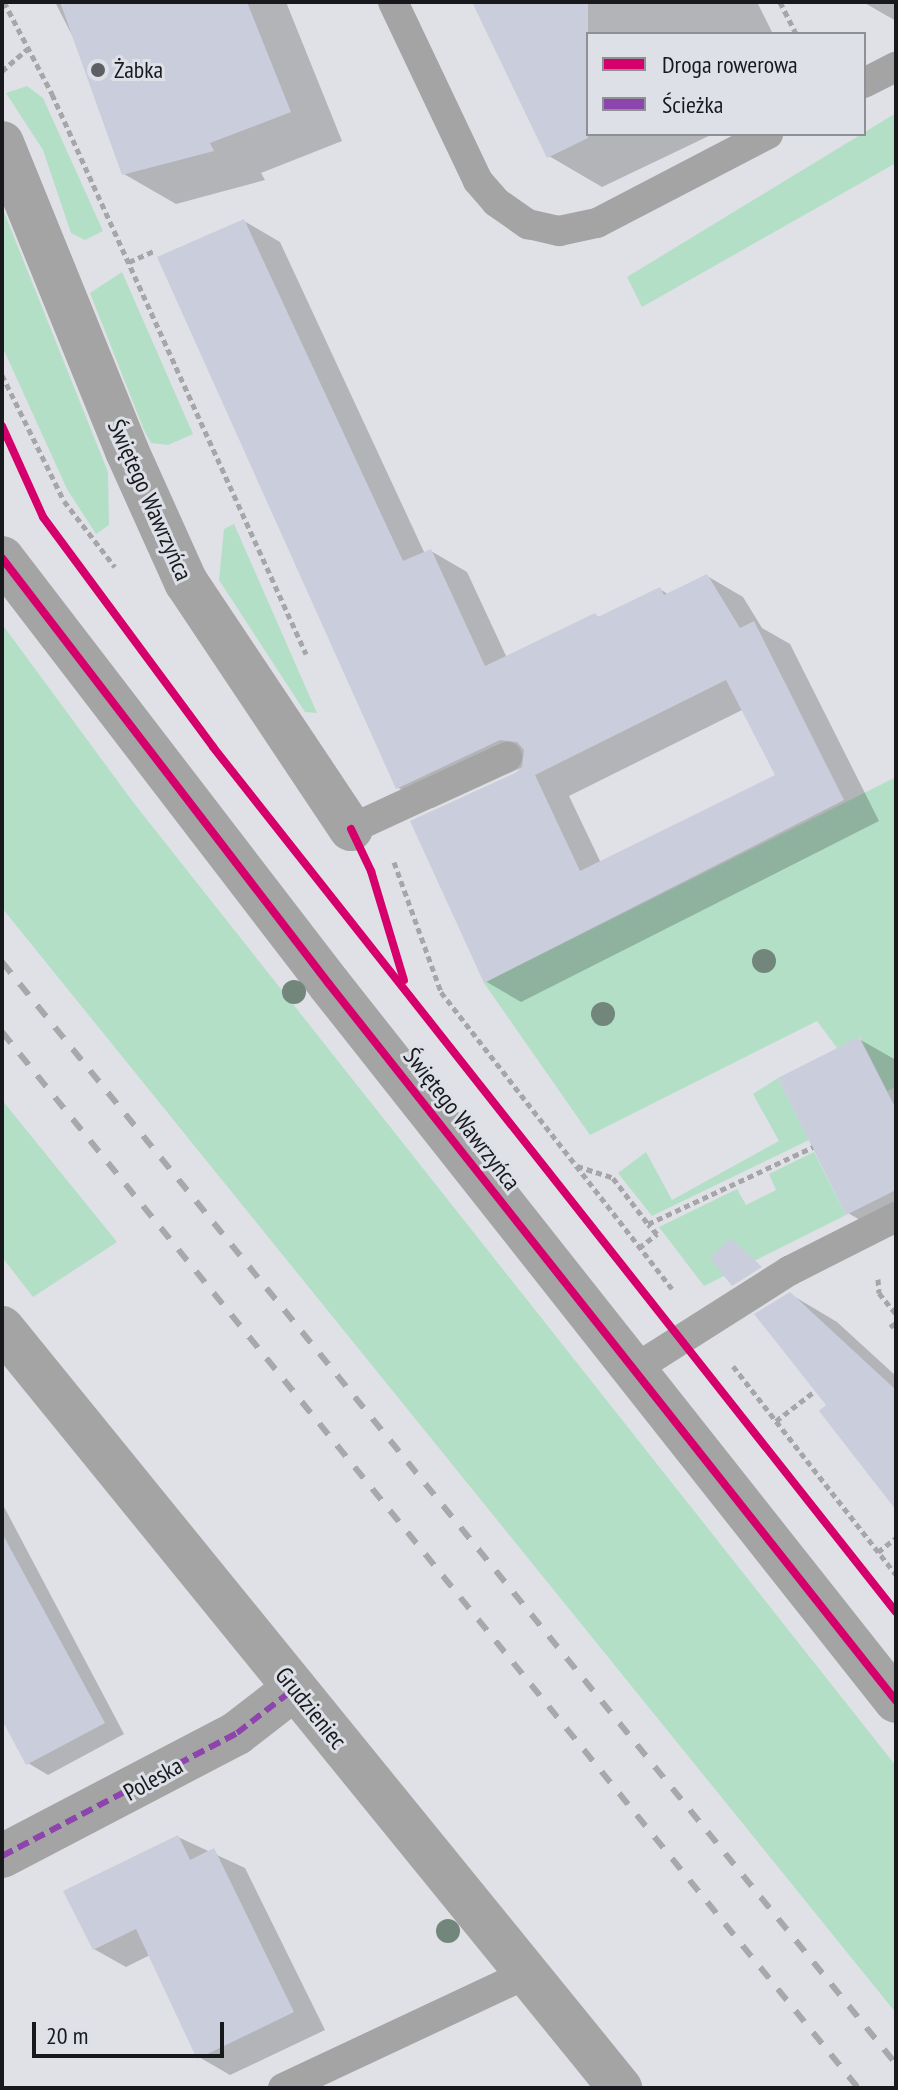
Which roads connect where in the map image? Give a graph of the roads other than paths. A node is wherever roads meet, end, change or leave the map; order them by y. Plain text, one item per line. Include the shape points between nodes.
1 (393, 2) edge
2 (896, 67) edge
3 (866, 82) edge
4 (764, 136) edge
5 (2, 143) edge
6 (2, 558) edge
7 (507, 757) dead end
8 (351, 829) joint
9 (896, 1217) edge
10 (2, 1328) edge
11 (633, 1370) junction
12 (295, 1688) junction
13 (896, 1701) edge
14 (2, 1856) edge
15 (528, 1973) junction
16 (283, 2088) edge
17 (620, 2088) edge

1 - 4 lane via 478,181 496,202 528,224 559,231 597,223
2 - 3 lane
5 - 8 street, Świętego Wawrzyńca via 120,437 186,582
6 - 11 street, Świętego Wawrzyńca
7 - 8 lane
9 - 11 lane via 789,1271
10 - 12 street, Grudzieniec
11 - 13 street, Świętego Wawrzyńca
12 - 14 street, Poleska via 237,1733
12 - 15 street, Grudzieniec
15 - 16 lane
15 - 17 street, Grudzieniec

